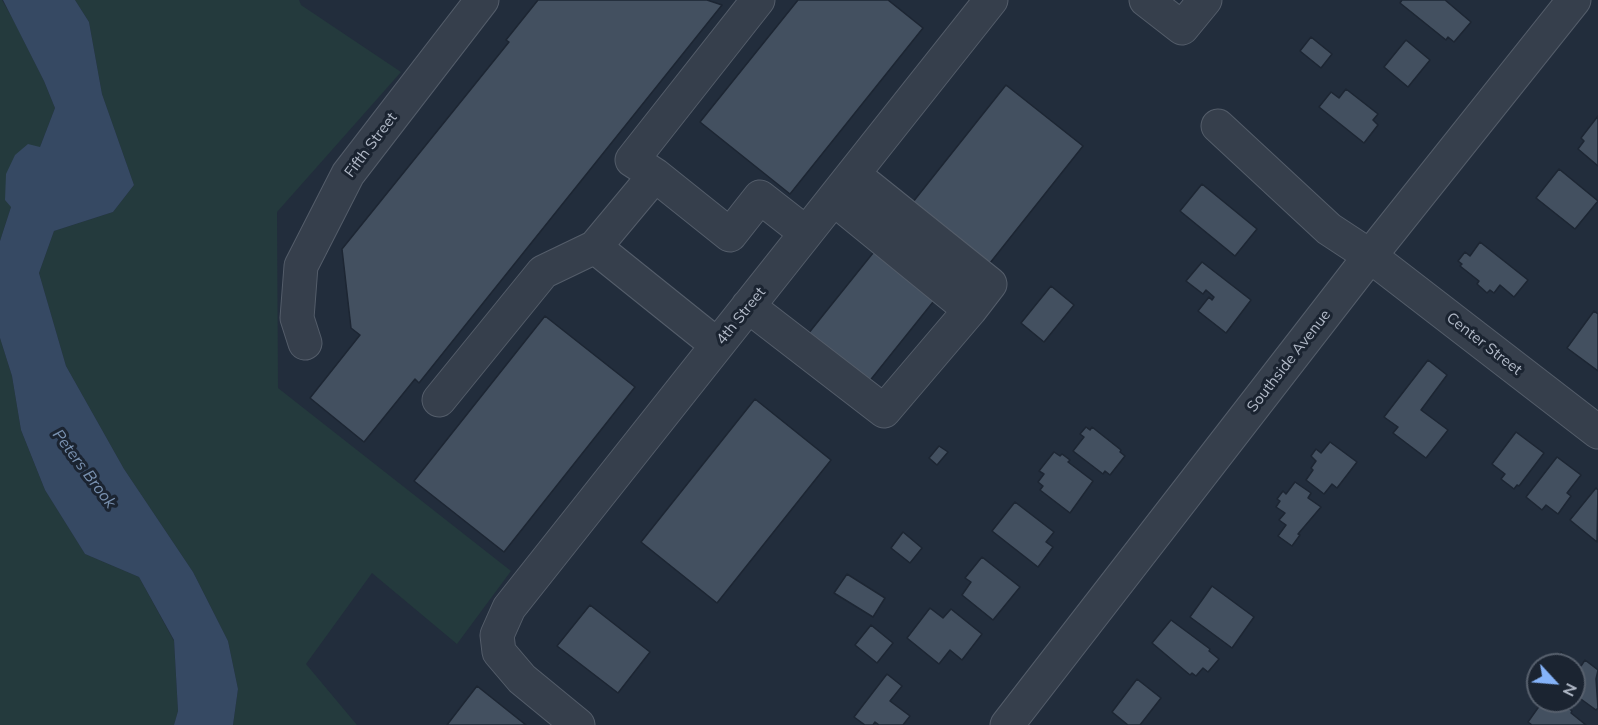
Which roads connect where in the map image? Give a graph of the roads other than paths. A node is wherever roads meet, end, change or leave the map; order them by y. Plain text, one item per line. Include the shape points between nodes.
1 (482, 0) edge
2 (758, 0) edge
3 (991, 0) edge
4 (1146, 0) edge
5 (1205, 0) edge
6 (1574, 0) edge
7 (1218, 126) dead end
8 (854, 174) junction
9 (655, 175) junction
10 (834, 199) junction
11 (806, 233) junction
12 (595, 247) junction
13 (1370, 256) junction
14 (748, 306) junction
15 (970, 310) junction
16 (305, 343) dead end
17 (717, 345) junction
18 (439, 400) dead end
19 (1598, 432) edge
20 (578, 725) edge
21 (1007, 725) edge

1 - 16 street, Fifth Street via 348,174 301,266 297,318
2 - 9 street via 632,160
3 - 8 street, 4th Street via 979,39
4 - 5 street via 1182,28
6 - 13 street, Southside Avenue
7 - 13 street, Center Street via 1329,230
8 - 10 street, 4th Street
8 - 15 street via 990,284
9 - 11 street via 730,235 760,197
9 - 12 street
10 - 11 street, 4th Street
10 - 15 street
11 - 14 street, 4th Street
12 - 17 street
12 - 18 street via 543,272
13 - 19 street, Center Street
13 - 21 street, Southside Avenue
14 - 15 street via 884,411
14 - 17 street, 4th Street
17 - 20 street, 4th Street via 509,608 497,635 499,652 522,679

